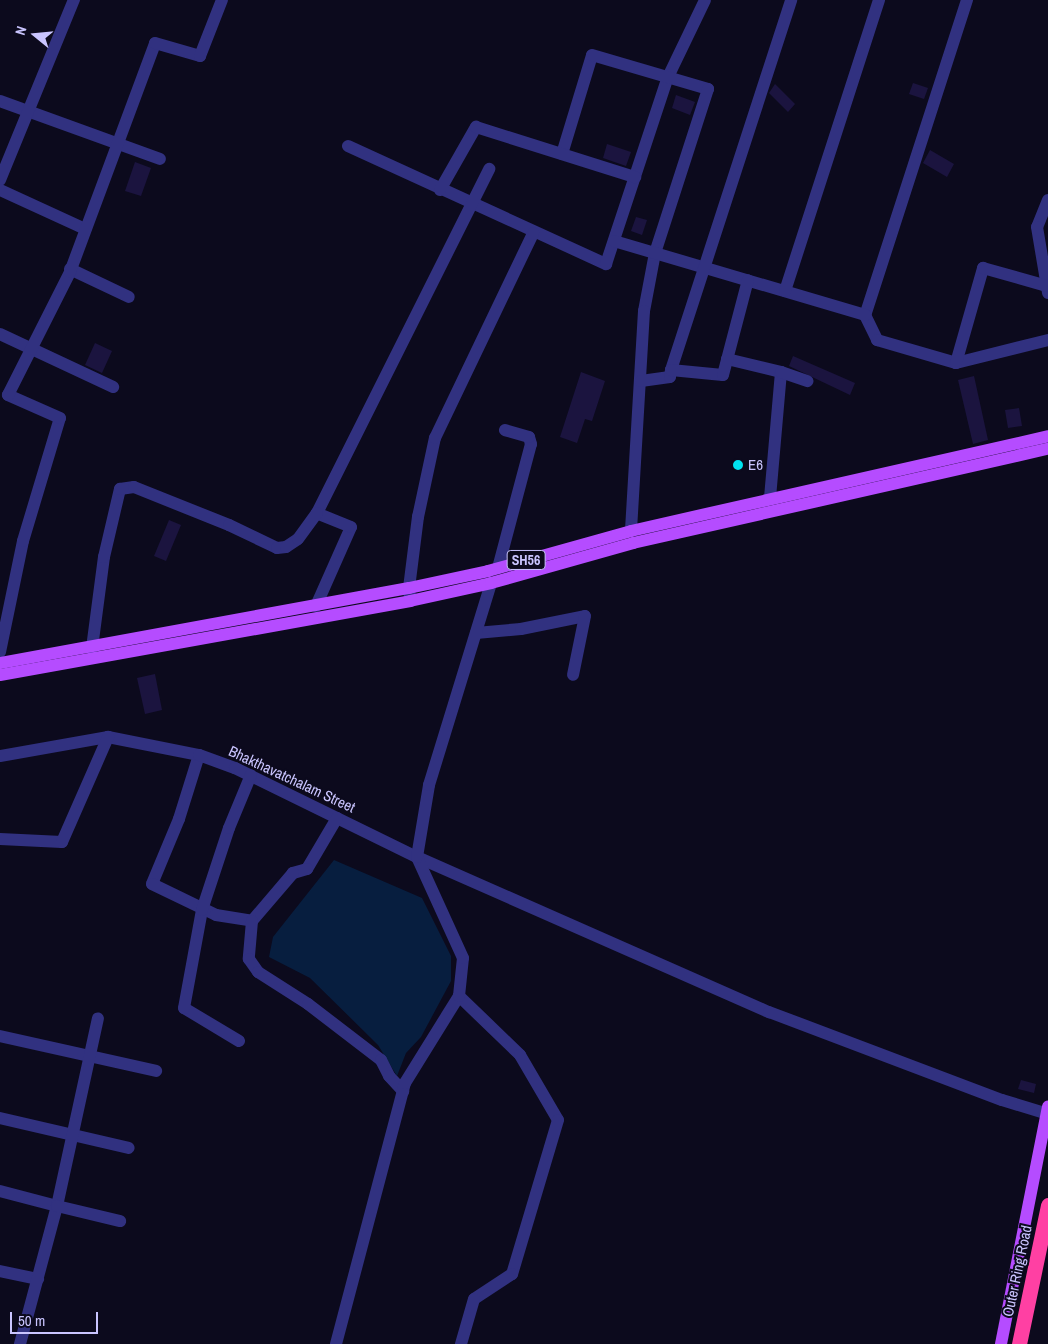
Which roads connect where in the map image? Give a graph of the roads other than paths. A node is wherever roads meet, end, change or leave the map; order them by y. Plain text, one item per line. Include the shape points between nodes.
1 (74, 0) edge
2 (222, 0) edge
3 (704, 0) edge
4 (791, 0) edge
5 (879, 0) edge
6 (967, 0) edge
7 (668, 77) junction
8 (0, 101) edge
9 (27, 112) junction
10 (117, 143) junction
11 (348, 146) dead end
12 (562, 154) junction
13 (160, 159) dead end
14 (490, 169) dead end
15 (635, 177) junction
16 (0, 180) edge
17 (0, 190) edge
18 (440, 190) junction
19 (1048, 200) edge
20 (471, 205) junction
21 (85, 229) junction
22 (533, 233) junction
23 (614, 241) junction
24 (655, 253) junction
25 (702, 267) junction
26 (70, 269) junction
27 (748, 280) junction
28 (1047, 290) edge
29 (785, 291) junction
30 (129, 298) dead end
31 (865, 315) junction
32 (0, 334) edge
33 (1048, 340) edge
34 (31, 348) junction
35 (727, 359) junction
36 (956, 363) junction
37 (671, 370) junction
38 (781, 372) junction
39 (641, 381) junction
40 (807, 381) dead end
41 (113, 387) dead end
42 (505, 430) dead end
43 (1048, 436) edge
44 (1048, 449) edge
45 (770, 499) junction
46 (317, 512) junction
47 (631, 531) junction
48 (498, 568) junction
49 (492, 583) junction
50 (410, 594) junction
51 (316, 606) junction
52 (476, 634) junction
53 (92, 648) junction
54 (0, 652) edge
55 (0, 663) edge
56 (0, 675) edge
57 (573, 675) dead end
58 (108, 737) junction
59 (199, 755) junction
60 (0, 756) edge
61 (251, 775) junction
62 (337, 818) junction
63 (0, 839) edge
64 (417, 857) junction
65 (202, 910) junction
66 (252, 921) junction
67 (459, 996) junction
68 (98, 1018) dead end
69 (0, 1036) edge
70 (239, 1041) dead end
71 (90, 1057) junction
72 (156, 1071) dead end
73 (403, 1091) junction
74 (1048, 1112) edge
75 (0, 1118) edge
76 (74, 1135) junction
77 (129, 1148) dead end
78 (0, 1191) edge
79 (1048, 1205) edge
80 (57, 1206) junction
81 (120, 1221) dead end
82 (0, 1270) edge
83 (38, 1279) junction
84 (20, 1344) edge
85 (336, 1344) edge
86 (461, 1344) edge
87 (1001, 1344) edge
88 (1019, 1344) edge

1 - 9 street
2 - 10 street via 200,56 155,43
3 - 7 street
4 - 25 street
5 - 29 street
6 - 31 street
7 - 12 street via 592,55
7 - 15 street
7 - 24 street via 708,89
8 - 9 street
9 - 10 street
9 - 16 street
10 - 13 street
10 - 21 street
11 - 18 street
12 - 15 street
12 - 18 street via 476,127
14 - 20 street
15 - 23 street
17 - 21 street
18 - 20 street
19 - 28 street via 1038,227
20 - 22 street
20 - 46 street
21 - 26 street
22 - 23 street via 606,264
22 - 50 street via 435,438 418,517
23 - 24 street
24 - 25 street
24 - 39 street via 644,311
25 - 27 street
25 - 37 street
26 - 30 street
26 - 34 street
27 - 29 street
27 - 35 street
28 - 36 street via 983,268
29 - 31 street
31 - 36 street via 878,340
32 - 34 street
33 - 36 street
34 - 41 street
34 - 54 street via 8,395 60,418 23,541
35 - 37 street via 723,375
35 - 38 street
37 - 39 street via 670,377
38 - 40 street
38 - 45 street
39 - 47 street
42 - 48 street via 528,437 531,444
43 - 45 main road, SH56
44 - 49 main road, SH56 via 634,543
45 - 47 main road, SH56
46 - 51 street via 351,526
46 - 53 street via 298,539 286,547 277,548 134,487 120,489 104,557
47 - 48 main road, SH56
48 - 50 main road, SH56
49 - 50 main road, SH56
49 - 52 street
50 - 51 main road, SH56
50 - 56 main road, SH56
51 - 53 main road, SH56
52 - 57 street via 585,616
52 - 64 street via 429,785
53 - 55 main road, SH56
58 - 59 street, Bhakthavatchalam Street
58 - 60 street, Bhakthavatchalam Street
58 - 63 street via 62,842
59 - 61 street, Bhakthavatchalam Street
59 - 65 street via 179,820 152,884
61 - 62 street, Bhakthavatchalam Street
61 - 65 street via 228,828
62 - 64 street, Bhakthavatchalam Street
62 - 66 street via 307,869 293,873
64 - 67 street via 463,958
64 - 74 street, Bhakthavatchalam Street via 769,1012 1002,1100
65 - 66 street
65 - 70 street via 184,1008
66 - 73 street via 248,954 254,969 308,1004 381,1060 388,1076
67 - 73 street
67 - 86 street via 520,1055 558,1120 512,1274 474,1299
68 - 71 street
69 - 71 street
71 - 72 street
71 - 76 street
73 - 85 street
74 - 87 main road
75 - 76 street
76 - 77 street
76 - 80 street
78 - 80 street
79 - 88 highway, Outer Ring Road
80 - 81 street
80 - 83 street
82 - 83 street
83 - 84 street

